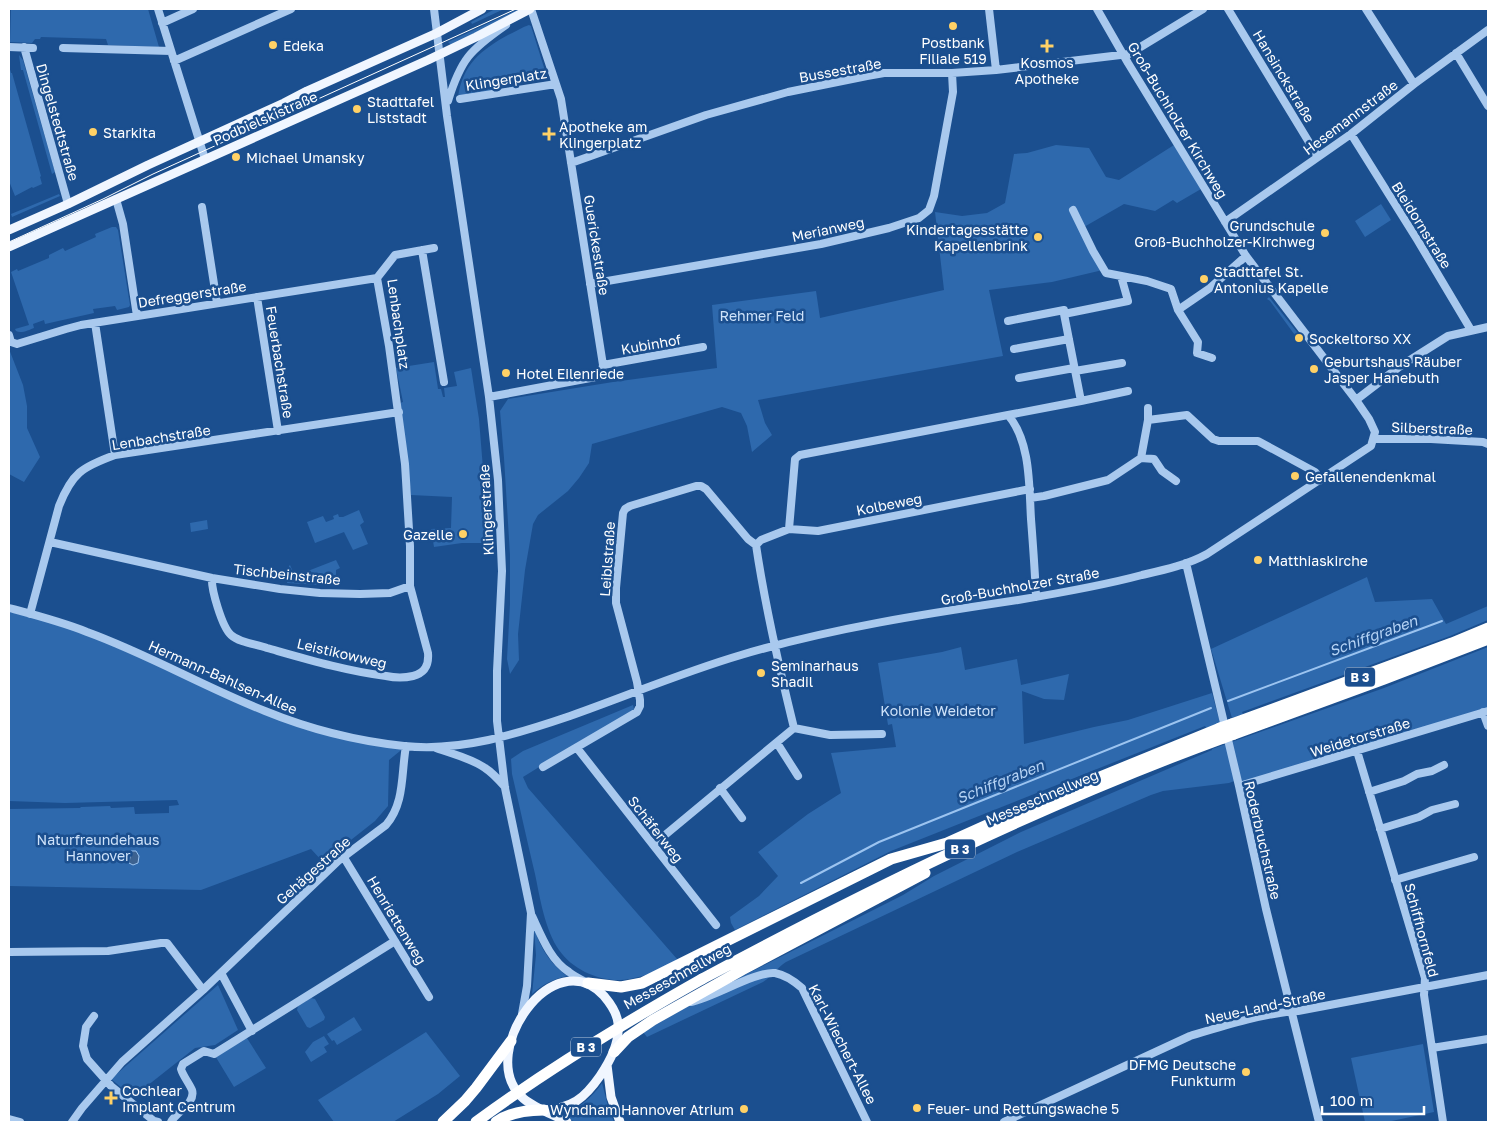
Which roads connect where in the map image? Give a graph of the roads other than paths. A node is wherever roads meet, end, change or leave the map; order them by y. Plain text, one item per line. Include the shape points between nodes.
1 (158, 9) edge
2 (193, 9) edge
3 (291, 9) edge
4 (434, 9) edge
5 (482, 9) edge
6 (530, 9) edge
7 (989, 9) edge
8 (1097, 9) edge
9 (1203, 9) edge
10 (1228, 9) edge
11 (1366, 9) edge
12 (162, 23) junction
13 (1488, 30) edge
14 (437, 33) junction
15 (9, 47) edge
16 (24, 47) junction
17 (33, 48) dead end
18 (63, 48) dead end
19 (171, 51) junction
20 (1456, 53) junction
21 (439, 55) junction
22 (1124, 55) junction
23 (174, 60) junction
24 (996, 70) junction
25 (952, 72) junction
26 (556, 84) junction
27 (1414, 84) junction
28 (460, 99) dead end
29 (447, 105) junction
30 (1488, 106) edge
31 (1351, 134) junction
32 (199, 141) junction
33 (1318, 157) junction
34 (205, 159) junction
35 (571, 163) junction
36 (116, 199) junction
37 (68, 204) junction
38 (202, 207) dead end
39 (1073, 210) dead end
40 (1225, 222) junction
41 (9, 230) edge
42 (9, 247) edge
43 (434, 248) dead end
44 (422, 250) junction
45 (1246, 256) junction
46 (1122, 276) junction
47 (377, 278) junction
48 (590, 284) junction
49 (257, 296) junction
50 (217, 303) junction
51 (1178, 310) junction
52 (1064, 314) junction
53 (137, 316) junction
54 (1008, 321) dead end
55 (95, 323) junction
56 (1488, 326) edge
57 (1471, 330) junction
58 (9, 335) edge
59 (1069, 339) junction
60 (703, 347) dead end
61 (1014, 350) dead end
62 (1212, 358) dead end
63 (1122, 362) dead end
64 (603, 365) junction
65 (1075, 369) junction
66 (1019, 378) dead end
67 (444, 382) dead end
68 (1128, 391) dead end
69 (490, 397) junction
70 (1356, 400) junction
71 (1081, 401) junction
72 (1148, 408) dead end
73 (399, 412) junction
74 (1008, 415) junction
75 (1148, 420) junction
76 (278, 431) junction
77 (1374, 439) junction
78 (1488, 444) edge
79 (115, 455) junction
80 (1141, 458) junction
81 (1321, 480) junction
82 (1176, 481) dead end
83 (1030, 493) junction
84 (789, 529) junction
85 (50, 542) junction
86 (756, 545) junction
87 (1186, 563) junction
88 (212, 578) junction
89 (410, 586) junction
90 (1036, 597) junction
91 (9, 608) edge
92 (30, 614) junction
93 (1488, 628) edge
94 (1488, 639) edge
95 (774, 646) junction
96 (639, 692) junction
97 (1486, 712) edge
98 (1488, 726) edge
99 (794, 728) junction
100 (1233, 729) junction
101 (1222, 733) junction
102 (882, 734) dead end
103 (499, 738) junction
104 (777, 743) junction
105 (406, 746) junction
106 (432, 747) junction
107 (576, 748) junction
108 (1357, 751) junction
109 (1444, 765) dead end
110 (543, 767) dead end
111 (798, 776) dead end
112 (1239, 786) junction
113 (506, 788) junction
114 (720, 788) junction
115 (1369, 792) junction
116 (1455, 804) dead end
117 (742, 818) dead end
118 (1019, 822) junction
119 (1380, 828) junction
120 (947, 843) junction
121 (653, 845) junction
122 (344, 856) junction
123 (1474, 857) dead end
124 (900, 877) junction
125 (1395, 880) junction
126 (531, 913) junction
127 (716, 925) dead end
128 (395, 940) junction
129 (9, 952) edge
130 (221, 973) junction
131 (1488, 975) edge
132 (588, 983) junction
133 (1425, 987) junction
134 (203, 990) junction
135 (429, 997) dead end
136 (679, 1004) junction
137 (1292, 1011) junction
138 (94, 1016) dead end
139 (522, 1016) junction
140 (252, 1031) junction
141 (1488, 1039) edge
142 (510, 1041) junction
143 (1432, 1048) junction
144 (614, 1052) junction
145 (607, 1065) junction
146 (106, 1080) junction
147 (544, 1110) junction
148 (9, 1119) edge
149 (20, 1122) edge
150 (72, 1122) edge
151 (158, 1122) edge
152 (171, 1122) edge
153 (442, 1122) edge
154 (476, 1122) edge
155 (496, 1122) edge
156 (567, 1122) edge
157 (620, 1122) edge
158 (867, 1122) edge
159 (1004, 1122) edge
160 (1319, 1122) edge
161 (1443, 1122) edge

1 - 12 street
2 - 12 street
3 - 23 street
4 - 14 street, Klingerstraße
5 - 14 main road, Podbielskistraße
6 - 21 main road, Podbielskistraße
6 - 26 street, Guerickestraße
6 - 29 street, Klingerstraße via 472,51 458,72
7 - 24 street
8 - 22 street, Groß-Buchholzer Kirchweg
9 - 22 street
10 - 33 street, Hansinckstraße
11 - 27 street
12 - 19 street
13 - 20 street, Hesemannstraße
14 - 21 street, Klingerstraße
14 - 32 main road, Podbielskistraße
15 - 16 street
16 - 17 street
16 - 37 street, Dingelstedtstraße
18 - 19 street
19 - 23 street
20 - 27 street, Hesemannstraße
20 - 30 street
21 - 29 street, Klingerstraße
21 - 34 main road, Podbielskistraße
22 - 24 street, Bussestraße
22 - 40 street, Groß-Buchholzer Kirchweg
23 - 32 street
24 - 25 street, Bussestraße
25 - 35 street, Bussestraße via 884,73 788,92 706,115
25 - 48 street, Merianweg via 953,92 934,196 929,210 919,218 822,244
26 - 28 street, Klingerplatz
26 - 35 street, Guerickestraße
27 - 31 street, Hesemannstraße
29 - 69 street, Klingerstraße
31 - 33 street, Hesemannstraße
31 - 57 street, Bleidornstraße
32 - 34 street
32 - 37 main road, Podbielskistraße
33 - 40 street, Hesemannstraße
34 - 36 main road, Podbielskistraße
35 - 48 street, Guerickestraße
36 - 42 main road, Podbielskistraße
36 - 53 street
37 - 41 main road, Podbielskistraße
38 - 50 street
39 - 46 street via 1106,273
40 - 45 street, Groß-Buchholzer Kirchweg
43 - 44 street, Lenbachplatz
44 - 47 street, Lenbachplatz via 395,254
44 - 67 street
45 - 51 street via 1210,288
45 - 70 street, Groß-Buchholzer Kirchweg
46 - 51 street via 1171,289
46 - 52 street via 1128,302
47 - 49 street, Defreggerstraße
47 - 73 street, Lenbachplatz
48 - 64 street, Guerickestraße
49 - 50 street, Defreggerstraße
49 - 76 street, Feuerbachstraße
50 - 53 street, Defreggerstraße
51 - 62 street via 1198,342 1197,354
52 - 54 street via 1064,310
52 - 59 street
53 - 55 street, Defreggerstraße
55 - 58 street, Defreggerstraße via 17,344 11,342
55 - 79 street
56 - 57 street
57 - 70 street via 1448,336 1399,367
59 - 61 street
59 - 65 street
60 - 64 street, Kubinhof
63 - 65 street
64 - 69 street via 602,376
65 - 66 street
65 - 71 street
68 - 71 street
69 - 103 street, Klingerstraße via 501,521 496,697
70 - 77 street, Groß-Buchholzer Kirchweg via 1373,426
71 - 74 street
72 - 75 street
73 - 76 street, Lenbachstraße
73 - 89 street via 408,505
74 - 83 street via 1026,454
74 - 84 street via 800,455 795,459
75 - 80 street
75 - 81 street via 1187,415 1213,439 1258,441 1315,472
76 - 79 street, Lenbachstraße
77 - 78 street, Silberstraße
77 - 81 street, Groß-Buchholzer Straße via 1371,446
79 - 85 street, Lenbachstraße via 93,463 70,482 59,506
80 - 82 street via 1154,459 1162,471
80 - 83 street, Kolbeweg via 1108,480 1044,496
81 - 87 street, Groß-Buchholzer Straße via 1207,554
83 - 84 street, Kolbeweg via 818,531
83 - 90 street
84 - 86 street, Kolbeweg
85 - 88 street, Tischbeinstraße
85 - 92 street, Lenbachstraße
86 - 95 street
86 - 96 street, Leiblstraße via 702,486 625,509 616,603
87 - 90 street, Groß-Buchholzer Straße via 1116,582
87 - 112 street, Roderbruchstraße
88 - 89 street, Tischbeinstraße via 334,594 390,593
88 - 89 street, Leistikowweg via 211,585 224,624 236,638 336,666 398,677 420,673 428,664
90 - 95 street, Groß-Buchholzer Straße via 840,630
91 - 92 street, Hermann-Bahlsen-Allee
92 - 105 street, Hermann-Bahlsen-Allee via 134,651 264,711 302,725
93 - 100 highway, Messeschnellweg / B 3
94 - 100 highway, Messeschnellweg / B 3 via 1384,679
95 - 96 street, Groß-Buchholzer Straße via 713,664
95 - 99 street
96 - 103 street, Groß-Buchholzer Straße
96 - 107 street via 638,712
97 - 98 street
97 - 108 street, Weidetorstraße
99 - 102 street via 830,735
99 - 104 street
100 - 101 highway, Messeschnellweg / B 3, bridge
101 - 118 highway, Messeschnellweg / B 3
101 - 120 highway, Messeschnellweg / B 3 via 1161,751
103 - 106 street, Hermann-Bahlsen-Allee
103 - 113 street, Klingerstraße
104 - 111 street
104 - 114 street
105 - 106 street, Hermann-Bahlsen-Allee
105 - 122 street, Gehägestraße via 401,792 395,813 386,826
106 - 113 street, Hermann-Bahlsen-Allee via 483,767
107 - 110 street
107 - 121 street, Schäferweg
108 - 112 street, Weidetorstraße
108 - 115 street, Schiffhornfeld
109 - 115 street
112 - 137 street, Roderbruchstraße
113 - 126 street, Klingerstraße
114 - 117 street
114 - 121 street
115 - 119 street, Schiffhornfeld
116 - 119 street
118 - 124 highway, Messeschnellweg / B 3
118 - 136 highway
119 - 125 street, Schiffhornfeld
120 - 124 highway
120 - 132 highway via 891,859 642,983 621,987
121 - 127 street, Schäferweg
122 - 128 street, Henriettenweg
122 - 130 street, Gehägestraße
123 - 125 street, Schiffhornfeld
124 - 154 highway, Messeschnellweg / B 3, bridge via 805,924 628,1021
125 - 133 street, Schiffhornfeld
126 - 132 street, Klingerstraße via 554,958 567,971
126 - 139 street, Klingerstraße
128 - 135 street, Henriettenweg
128 - 140 street
129 - 134 street via 108,951 167,943
130 - 134 street, Gehägestraße
130 - 140 street
131 - 133 street, Neue-Land-Straße
132 - 139 main road via 570,981 555,984 533,1000
132 - 144 main road via 608,1001 615,1014 618,1023
133 - 137 street, Neue-Land-Straße
133 - 143 street, Schiffhornfeld
134 - 146 street, Gehägestraße
136 - 144 highway via 640,1028
136 - 158 street, Karl-Wiechert-Allee via 704,999 760,975 777,973 788,977 802,988
137 - 159 street, Neue-Land-Straße via 1190,1036
137 - 160 street, Roderbruchstraße
138 - 146 street via 86,1027 83,1046 87,1059
139 - 142 main road
140 - 152 street via 214,1054 204,1051 183,1064 180,1069 193,1097
141 - 143 street
142 - 147 main road via 508,1074 514,1088 524,1100
142 - 153 highway via 476,1088
143 - 161 street, Schiffhornfeld
144 - 145 main road
145 - 147 main road via 584,1096 570,1105
145 - 157 main road via 611,1097
146 - 150 street, Gehägestraße
146 - 151 street
147 - 155 highway via 519,1112
147 - 156 main road
148 - 149 street

